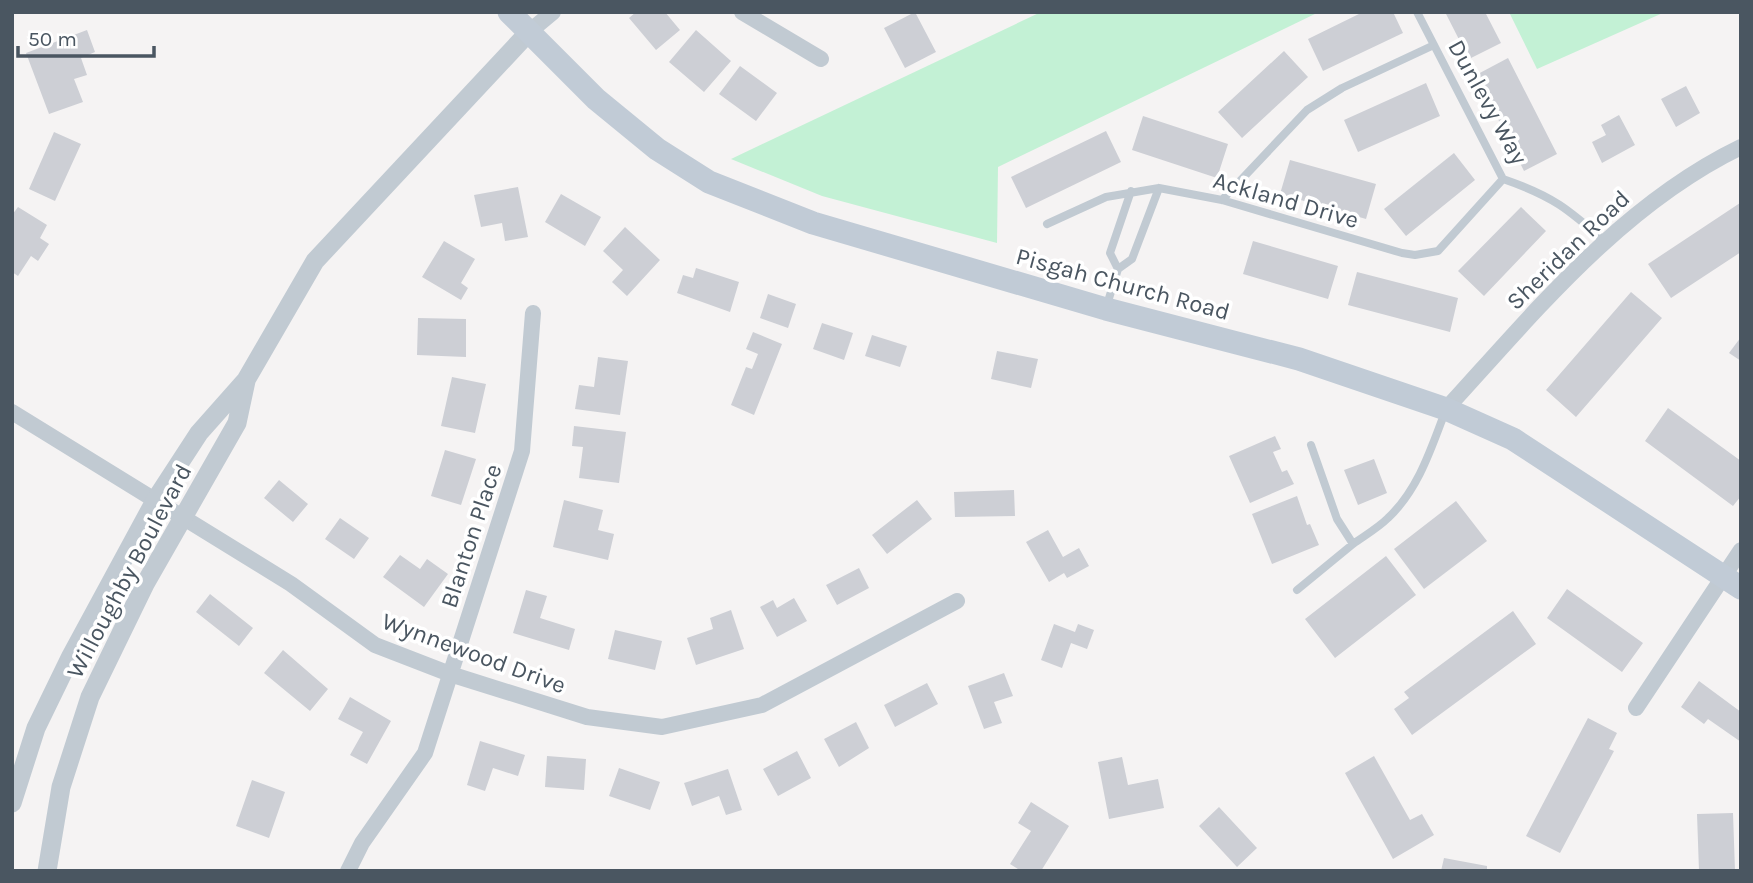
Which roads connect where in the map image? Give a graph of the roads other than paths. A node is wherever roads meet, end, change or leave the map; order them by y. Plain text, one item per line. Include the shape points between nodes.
1 (509, 12) edge
2 (553, 12) edge
3 (742, 12) edge
4 (1417, 12) edge
5 (529, 32) junction
6 (1434, 45) junction
7 (821, 59) dead end
8 (1741, 147) edge
9 (1503, 179) junction
10 (1159, 188) junction
11 (1130, 191) junction
12 (1222, 200) junction
13 (1048, 224) dead end
14 (1607, 243) junction
15 (1118, 270) junction
16 (1106, 309) junction
17 (533, 313) dead end
18 (246, 380) junction
19 (1446, 409) junction
20 (12, 412) edge
21 (1311, 445) dead end
22 (156, 499) junction
23 (183, 517) junction
24 (1353, 544) junction
25 (1741, 551) edge
26 (1733, 583) edge
27 (1297, 590) dead end
28 (957, 601) dead end
29 (450, 674) junction
30 (1636, 708) dead end
31 (12, 803) edge
32 (47, 871) edge
33 (348, 871) edge

1 - 5 main road, Pisgah Church Road
2 - 5 street
3 - 7 street
4 - 6 lane, Dunlevy Way
5 - 16 main road, Pisgah Church Road via 596,99 657,149 709,182 813,223
5 - 18 street, Willoughby Boulevard via 315,261
6 - 9 lane, Dunlevy Way
6 - 12 lane via 1316,104
8 - 14 street, Sheridan Road via 1673,186
9 - 12 lane, Ackland Drive via 1448,243 1427,254 1402,253
9 - 14 lane, Dunlevy Way via 1561,203
10 - 11 lane, Ackland Drive
10 - 12 lane, Ackland Drive
10 - 15 lane via 1132,259
11 - 13 lane, Ackland Drive
11 - 15 lane via 1110,253
14 - 19 street, Sheridan Road via 1551,295
15 - 16 lane
16 - 19 main road, Pisgah Church Road via 1299,359
17 - 29 street, Blanton Place via 523,451
18 - 22 street, Willoughby Boulevard via 199,433
18 - 23 street, Willoughby Boulevard via 237,423
19 - 24 lane via 1408,495 1388,518
19 - 26 main road, Pisgah Church Road via 1513,439
20 - 22 street, Wynnewood Drive
21 - 24 lane via 1337,519
22 - 23 street, Wynnewood Drive
22 - 31 street, Willoughby Boulevard via 42,716
23 - 29 street, Wynnewood Drive via 291,584 374,645
23 - 32 street, Willoughby Boulevard via 90,697 61,787
24 - 27 lane
25 - 26 street
26 - 30 street
28 - 29 street, Wynnewood Drive via 762,705 662,727 587,717
29 - 33 street, Blanton Place via 425,753 362,843

